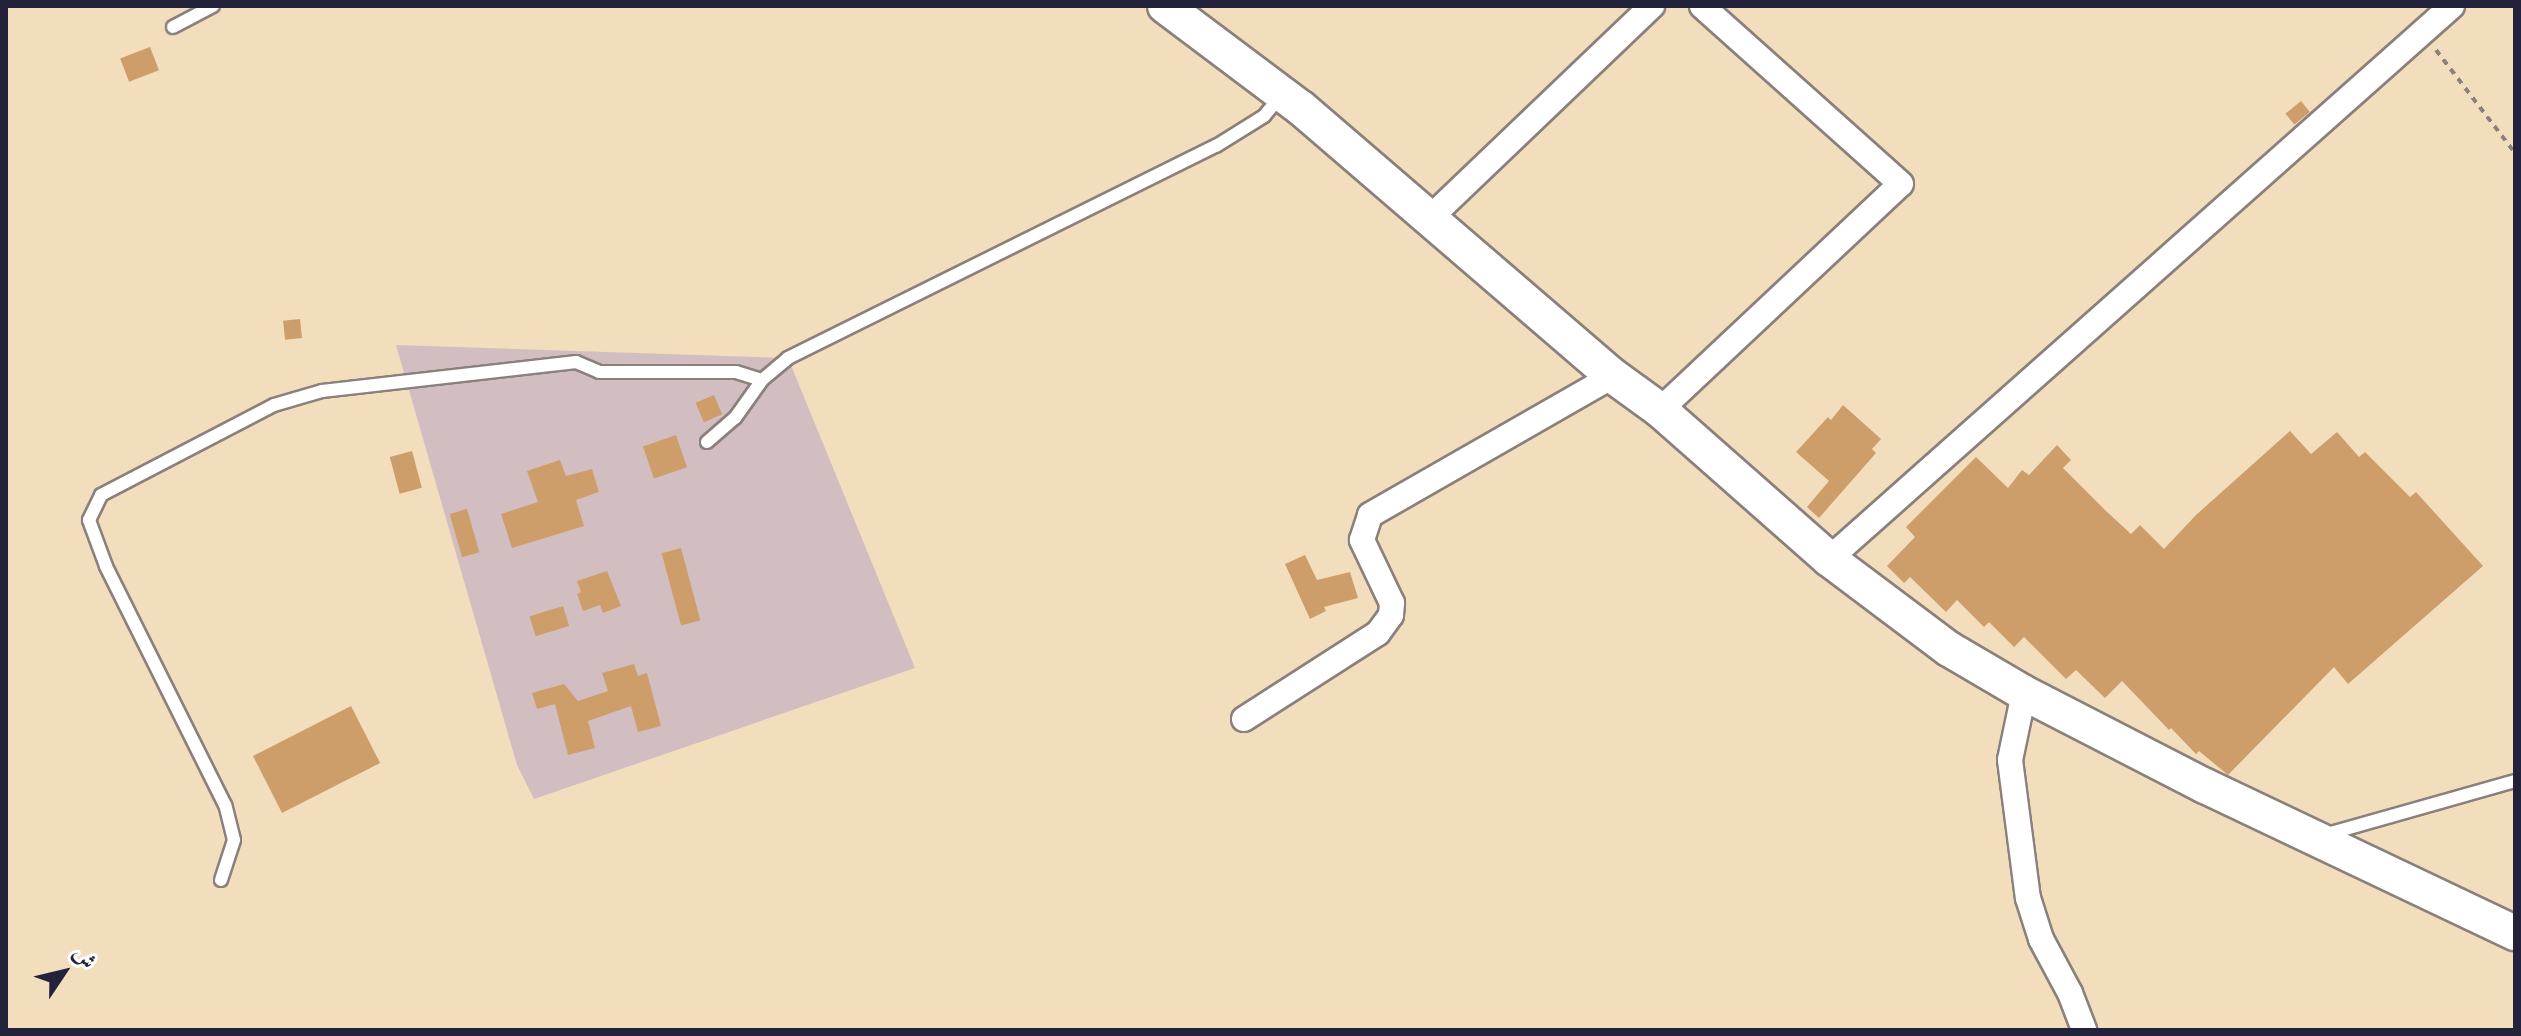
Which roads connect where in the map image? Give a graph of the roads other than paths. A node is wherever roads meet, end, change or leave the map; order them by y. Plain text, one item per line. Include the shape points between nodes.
1 (213, 6) edge
2 (1652, 6) edge
3 (1702, 6) edge
4 (2452, 6) edge
5 (1173, 8) edge
6 (173, 27) dead end
7 (1282, 94) junction
8 (1431, 217) junction
9 (1613, 376) junction
10 (762, 380) junction
11 (1660, 410) junction
12 (707, 442) dead end
13 (1829, 559) junction
14 (2024, 693) junction
15 (1244, 719) dead end
16 (2515, 781) edge
17 (2317, 837) junction
18 (221, 880) dead end
19 (2515, 933) edge
20 (2084, 1030) edge

1 - 6 lane
2 - 8 street
3 - 11 street via 1901,184
4 - 13 street
5 - 7 main road
7 - 8 main road
7 - 10 lane via 1264,116 1216,146 788,358
8 - 9 main road
9 - 11 main road
9 - 15 street via 1370,515 1362,540 1392,603 1391,615 1378,633
10 - 12 lane via 735,418
10 - 18 lane via 736,372 599,372 576,362 322,391 274,405 101,495 89,520 106,566 225,805 234,840
11 - 13 main road
13 - 14 main road via 1916,626
14 - 17 main road
14 - 20 street via 2010,760 2028,898 2041,939
16 - 17 lane
17 - 19 main road

